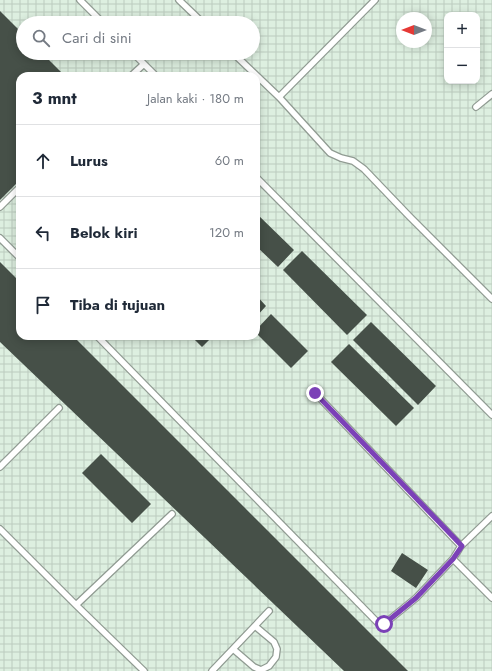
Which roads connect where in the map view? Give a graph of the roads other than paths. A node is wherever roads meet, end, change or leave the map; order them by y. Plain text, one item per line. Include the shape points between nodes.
1 (80, 0) edge
2 (179, 0) edge
3 (376, 0) edge
4 (96, 16) edge
5 (195, 16) edge
6 (140, 60) edge
7 (240, 60) edge
8 (144, 64) junction
9 (136, 72) edge
10 (152, 72) edge
11 (252, 72) edge
12 (260, 79) edge
13 (492, 94) edge
14 (279, 98) junction
15 (476, 107) dead end
16 (260, 181) edge
17 (16, 191) edge
18 (0, 207) edge
19 (0, 238) edge
20 (16, 254) edge
21 (492, 299) edge
22 (101, 340) edge
23 (315, 393) dead end
24 (59, 408) dead end
25 (492, 415) edge
26 (0, 467) edge
27 (172, 514) dead end
28 (492, 516) edge
29 (0, 529) edge
30 (462, 546) junction
31 (453, 559) junction
32 (492, 598) edge
33 (76, 605) junction
34 (269, 611) dead end
35 (255, 626) junction
36 (233, 649) junction
37 (144, 671) edge
38 (212, 671) edge

1 - 4 lane
2 - 5 lane
3 - 14 lane
6 - 8 lane
7 - 11 lane
8 - 9 lane
8 - 10 lane
12 - 14 lane
13 - 15 lane
14 - 21 lane via 330,153 364,169
16 - 25 lane
17 - 18 lane
19 - 20 lane
22 - 31 lane via 378,623 384,624 416,598
23 - 30 lane
24 - 26 lane
27 - 33 lane
28 - 30 lane
29 - 33 lane
30 - 31 lane
31 - 32 lane
33 - 37 lane
34 - 35 lane
35 - 36 lane
35 - 36 lane via 274,642 277,649 276,657 269,666 261,670 254,667
36 - 38 lane

